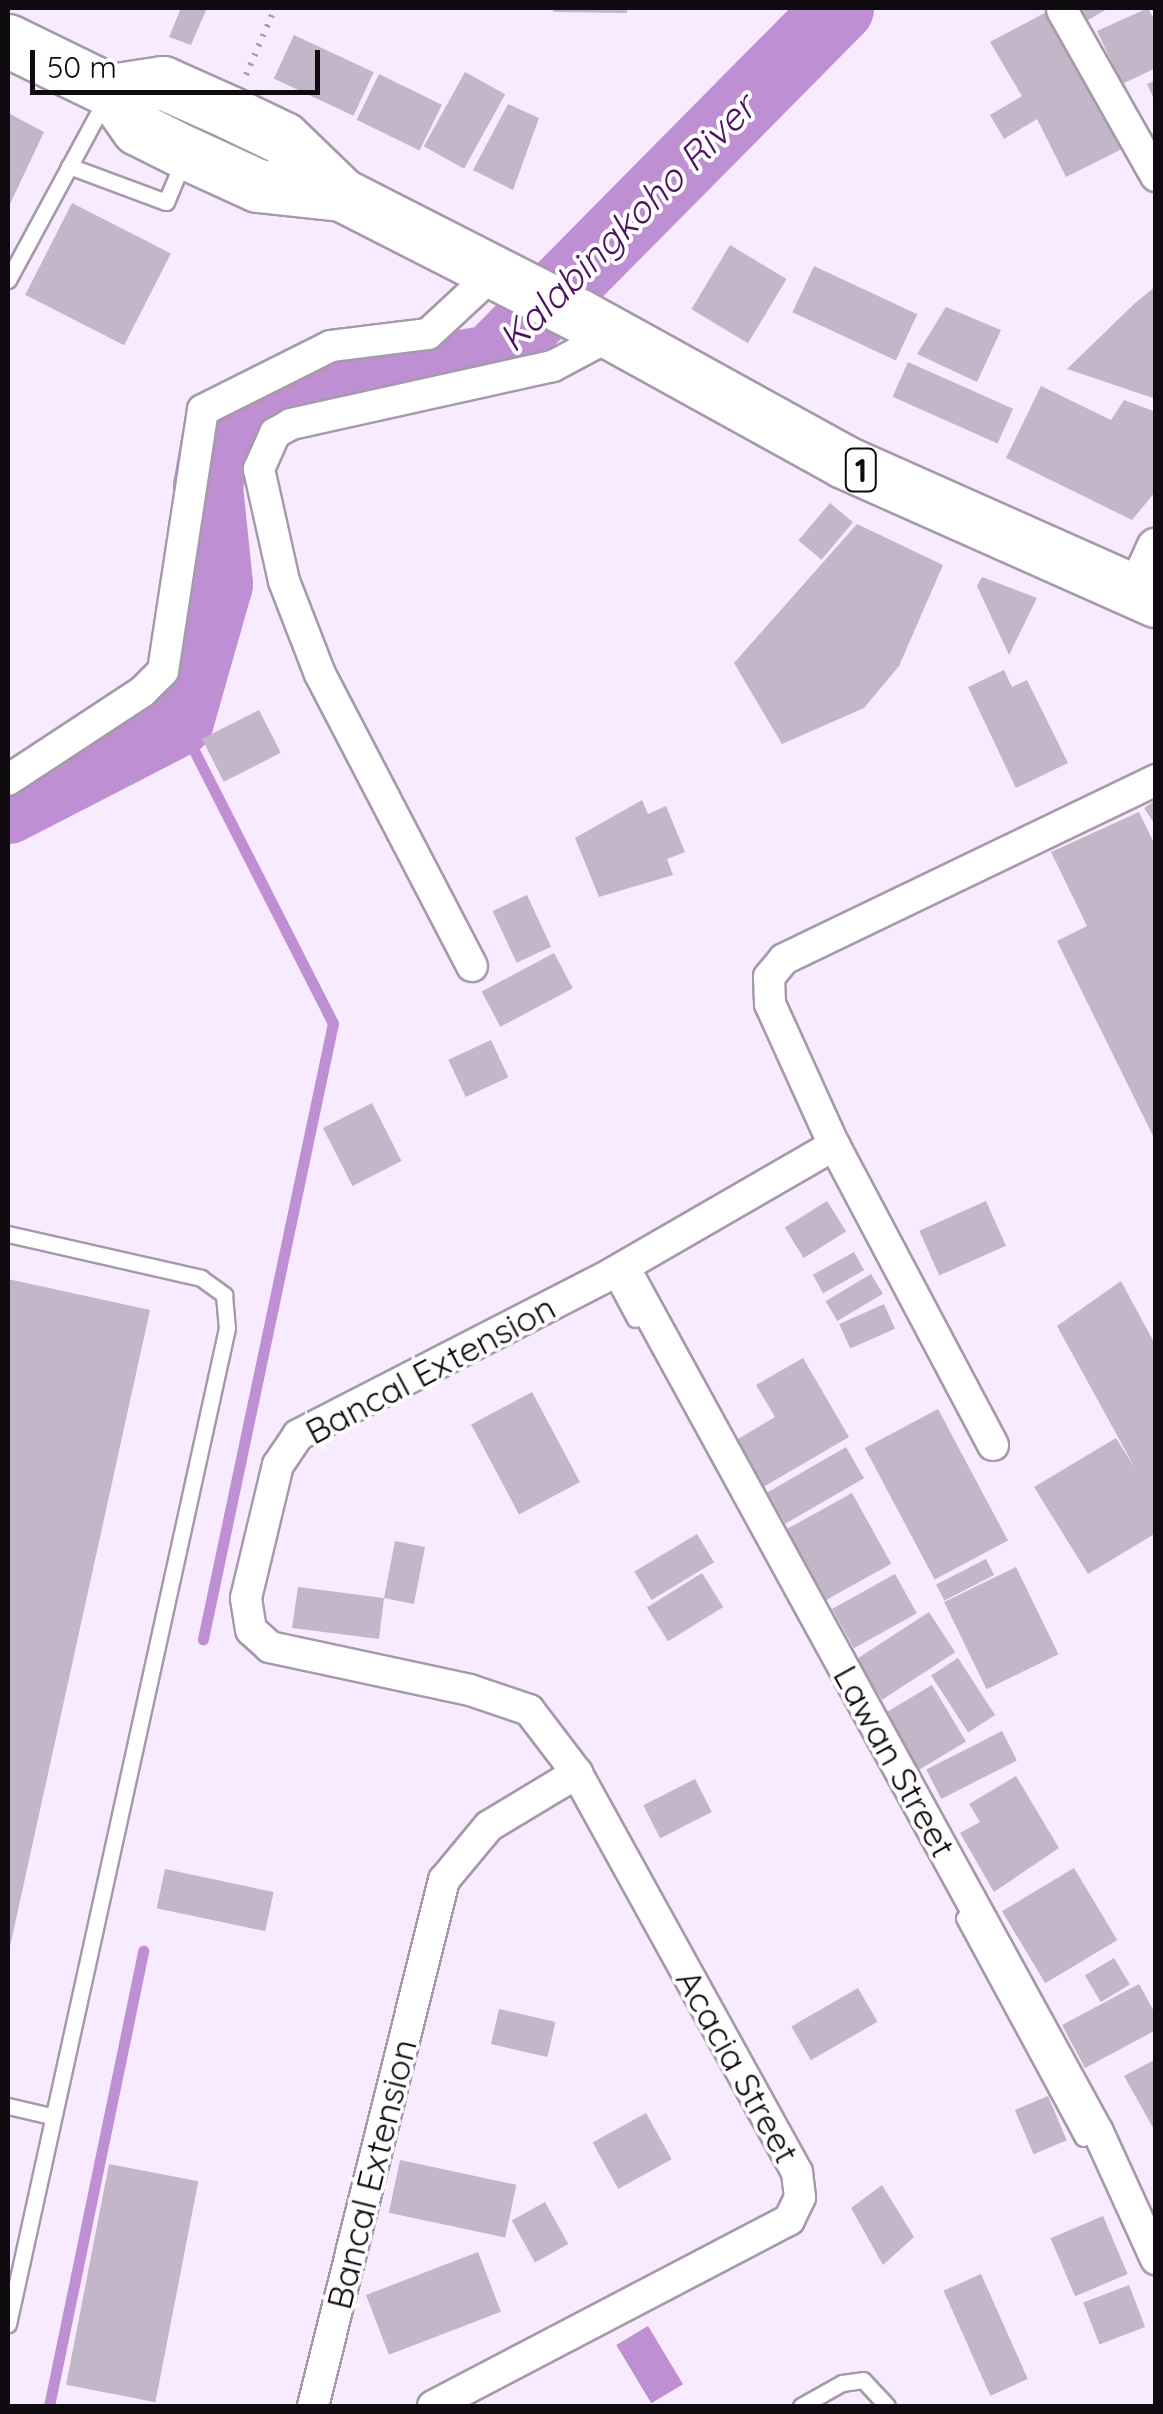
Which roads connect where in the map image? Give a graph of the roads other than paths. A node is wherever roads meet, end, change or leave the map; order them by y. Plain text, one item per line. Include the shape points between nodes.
1 (1062, 10) edge
2 (8, 41) edge
3 (110, 91) junction
4 (186, 153) junction
5 (69, 166) junction
6 (1156, 176) edge
7 (342, 195) junction
8 (509, 279) junction
9 (8, 280) edge
10 (596, 324) junction
11 (1149, 581) edge
12 (8, 780) edge
13 (1156, 780) edge
14 (472, 966) dead end
15 (834, 1145) junction
16 (8, 1234) edge
17 (617, 1271) junction
18 (992, 1445) dead end
19 (577, 1773) junction
20 (8, 2106) edge
21 (51, 2116) junction
22 (1083, 2138) dead end
23 (1156, 2260) edge
24 (8, 2324) edge
25 (312, 2406) edge
26 (433, 2406) edge
27 (801, 2406) edge
28 (887, 2406) edge

1 - 6 street
2 - 3 highway, 1
3 - 4 highway, 1 via 138,130
3 - 5 lane
3 - 7 highway, 1 via 163,83 230,113 284,139
4 - 5 lane via 166,202
4 - 7 highway, 1 via 258,186
5 - 9 lane
7 - 8 highway, 1
8 - 10 highway, 1
8 - 12 street via 428,334 331,346 203,410 164,671
10 - 11 highway, 1 via 844,462
10 - 14 street via 553,366 292,424 274,434 259,468 284,581 320,674
13 - 15 street via 784,958 770,977 770,1004
15 - 17 street, Bancal Extension
15 - 18 street
16 - 21 lane via 201,1278 224,1295 227,1328
17 - 19 street, Bancal Extension via 298,1436 278,1465 246,1598 251,1630 270,1647 470,1690 528,1710
17 - 22 lane
17 - 23 street, Lawan Street via 1098,2132
19 - 25 street, Bancal Extension via 489,1826 444,1880
19 - 26 street, Acacia Street via 798,2172 800,2197 789,2220
20 - 21 lane
21 - 24 lane
27 - 28 lane via 842,2383 863,2380

